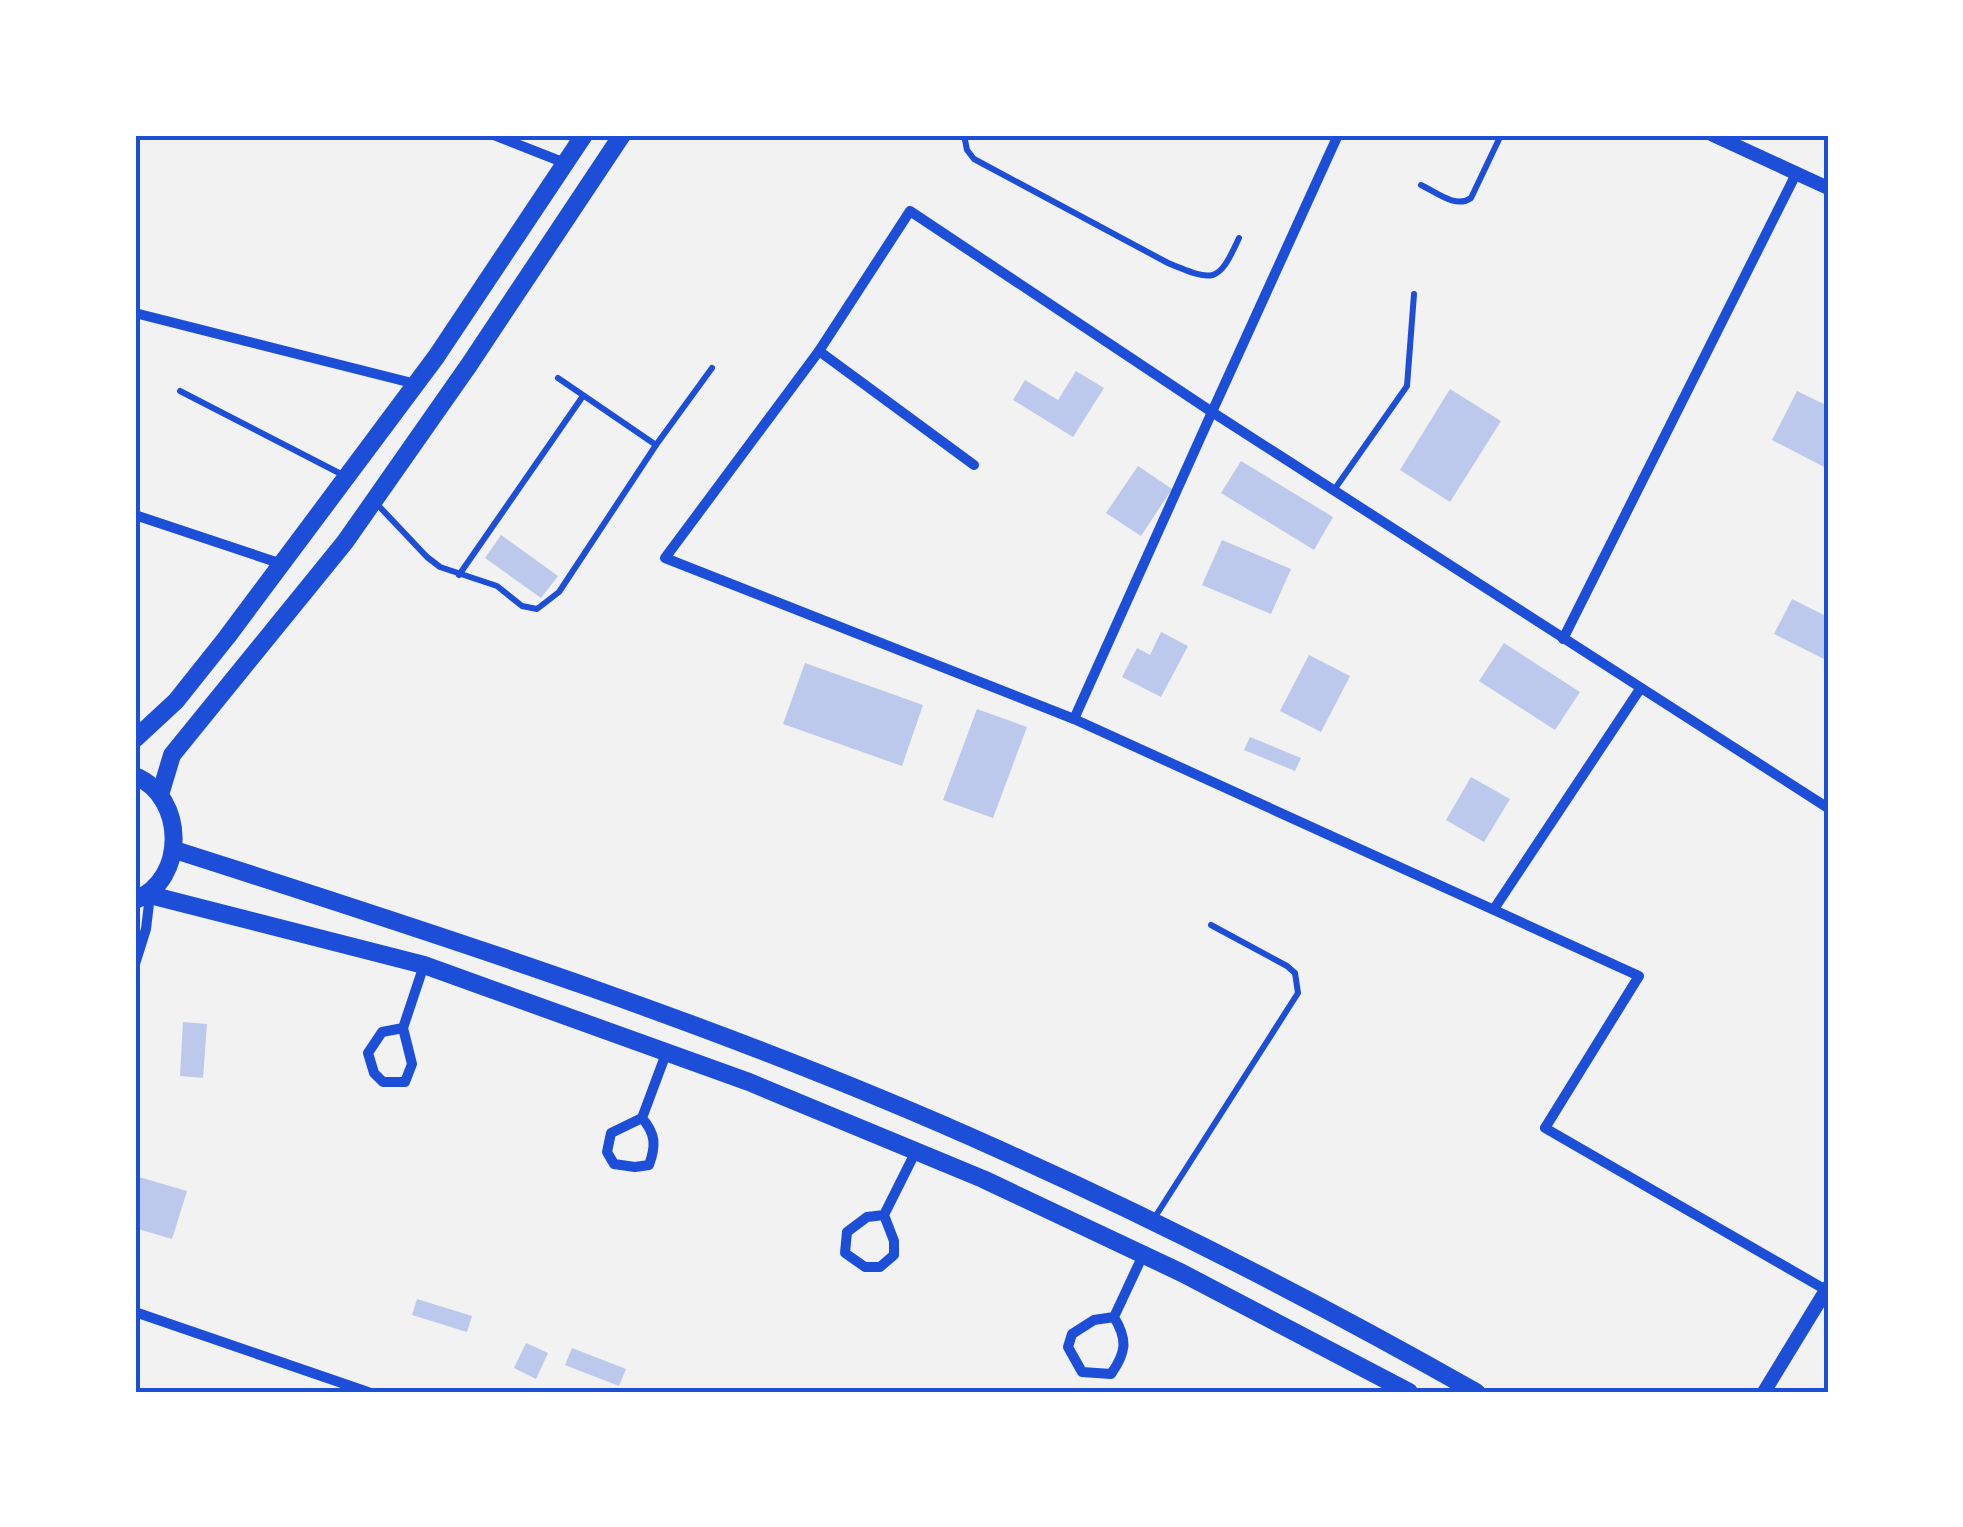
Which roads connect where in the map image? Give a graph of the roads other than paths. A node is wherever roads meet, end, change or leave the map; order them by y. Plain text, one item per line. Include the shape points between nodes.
1 (494, 135) edge
2 (584, 135) edge
3 (622, 135) edge
4 (964, 135) edge
5 (1338, 135) edge
6 (1501, 135) edge
7 (1712, 135) edge
8 (565, 163) junction
9 (1796, 174) junction
10 (1421, 185) dead end
11 (1828, 188) edge
12 (1239, 238) dead end
13 (1414, 294) dead end
14 (135, 313) edge
15 (818, 350) junction
16 (712, 368) dead end
17 (558, 378) dead end
18 (416, 384) junction
19 (180, 391) dead end
20 (583, 396) junction
21 (1212, 412) junction
22 (656, 446) junction
23 (974, 465) dead end
24 (346, 477) junction
25 (1334, 491) junction
26 (374, 501) junction
27 (135, 515) edge
28 (282, 564) junction
29 (459, 575) junction
30 (1563, 638) junction
31 (1640, 689) junction
32 (1074, 719) junction
33 (136, 737) edge
34 (135, 776) edge
35 (160, 795) junction
36 (1828, 808) edge
37 (175, 850) junction
38 (142, 898) edge
39 (1494, 908) junction
40 (1211, 925) dead end
41 (140, 926) edge
42 (135, 964) edge
43 (424, 965) junction
44 (403, 1028) junction
45 (667, 1052) junction
46 (642, 1118) junction
47 (916, 1151) junction
48 (884, 1216) junction
49 (1152, 1222) junction
50 (1143, 1254) junction
51 (1827, 1288) edge
52 (135, 1312) edge
53 (1114, 1317) junction
54 (368, 1392) edge
55 (1409, 1392) edge
56 (1476, 1392) edge
57 (1764, 1392) edge

1 - 8 street
2 - 8 main road
3 - 26 main road
4 - 12 lane via 974,159 1194,274 1226,268
5 - 21 street
6 - 10 lane via 1465,203
7 - 9 street
8 - 18 main road
9 - 11 street
9 - 30 street
13 - 25 lane via 1406,386
14 - 18 street
15 - 21 street via 910,211
15 - 23 street
15 - 32 street via 665,558
16 - 22 lane
17 - 20 lane
18 - 24 main road
19 - 24 lane
20 - 22 lane
20 - 29 lane
21 - 25 street
21 - 32 street
22 - 29 lane via 547,603 529,608 496,586
24 - 28 main road
25 - 30 street
26 - 29 lane via 426,557
26 - 35 main road via 182,740
27 - 28 street
28 - 33 main road via 176,701
30 - 31 street
31 - 36 street
31 - 39 street
32 - 39 street
34 - 35 main road
35 - 37 main road
37 - 38 main road
37 - 49 main road via 433,933 761,1052 996,1148
38 - 41 street
38 - 43 main road
39 - 51 street via 1639,976 1545,1128
40 - 49 lane via 1288,966 1298,993
41 - 42 street
43 - 44 street
43 - 45 main road
44 - 44 street via 412,1064 405,1082 383,1082 368,1053 382,1032
45 - 46 street
45 - 47 main road
46 - 46 street via 655,1142 650,1165 614,1164 607,1152 611,1133
47 - 48 street
47 - 50 main road
48 - 48 street via 894,1254 880,1267 865,1267 845,1253 847,1232 867,1217
49 - 56 main road
50 - 53 street
50 - 55 main road
51 - 57 street
52 - 54 street
53 - 53 street via 1124,1333 1124,1356 1111,1374 1082,1372 1068,1347 1072,1334

